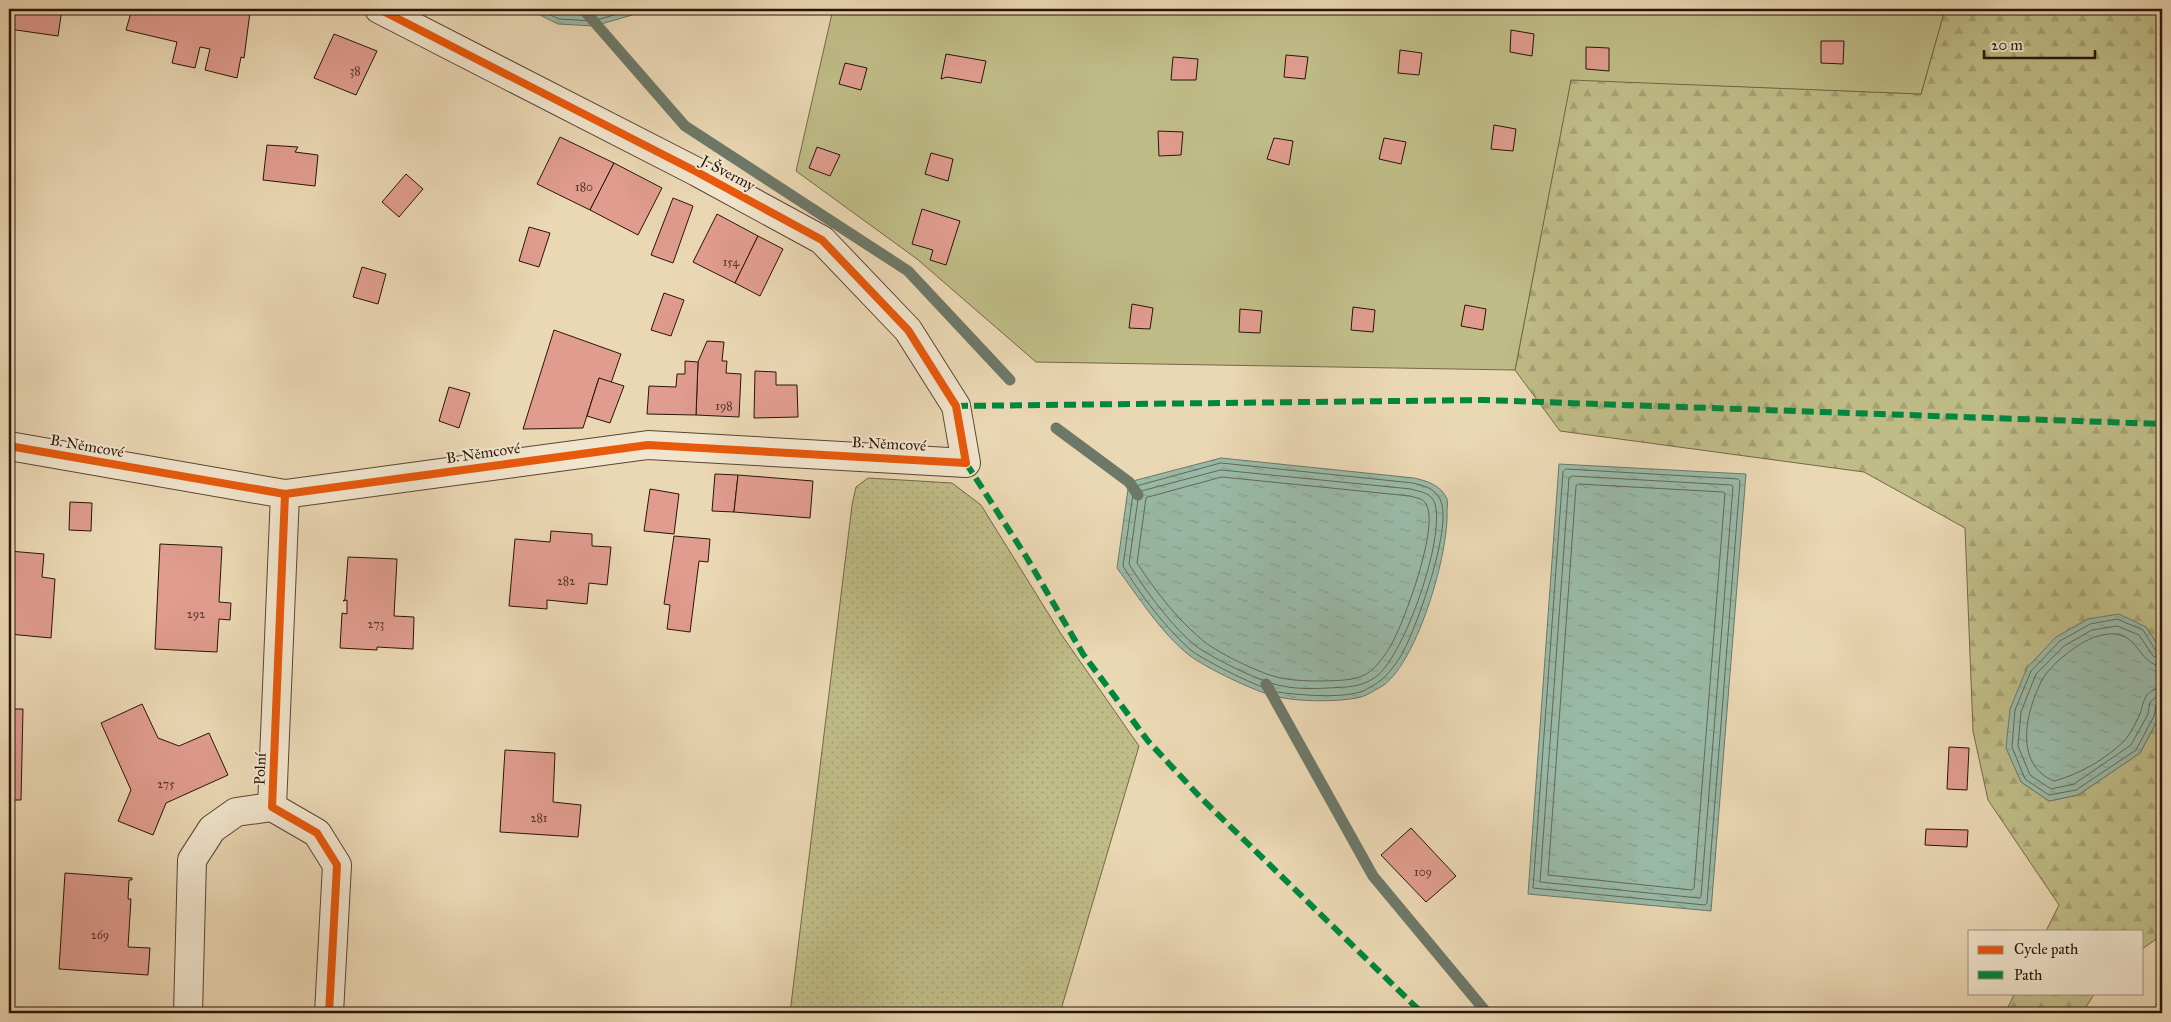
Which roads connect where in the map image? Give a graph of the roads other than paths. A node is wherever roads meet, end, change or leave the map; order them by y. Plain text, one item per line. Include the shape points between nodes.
1 (379, 9) edge
2 (9, 446) edge
3 (966, 462) joint
4 (285, 494) junction
5 (272, 807) junction
6 (188, 1013) edge
7 (328, 1013) edge

1 - 3 street, J. Švermy via 698,172 822,240 908,330 956,406
2 - 4 street, B. Němcové
3 - 4 street, B. Němcové via 648,445
4 - 5 street, Polní
5 - 6 street, Polní via 236,812 212,829 192,860
5 - 7 street, Polní via 317,833 337,865

